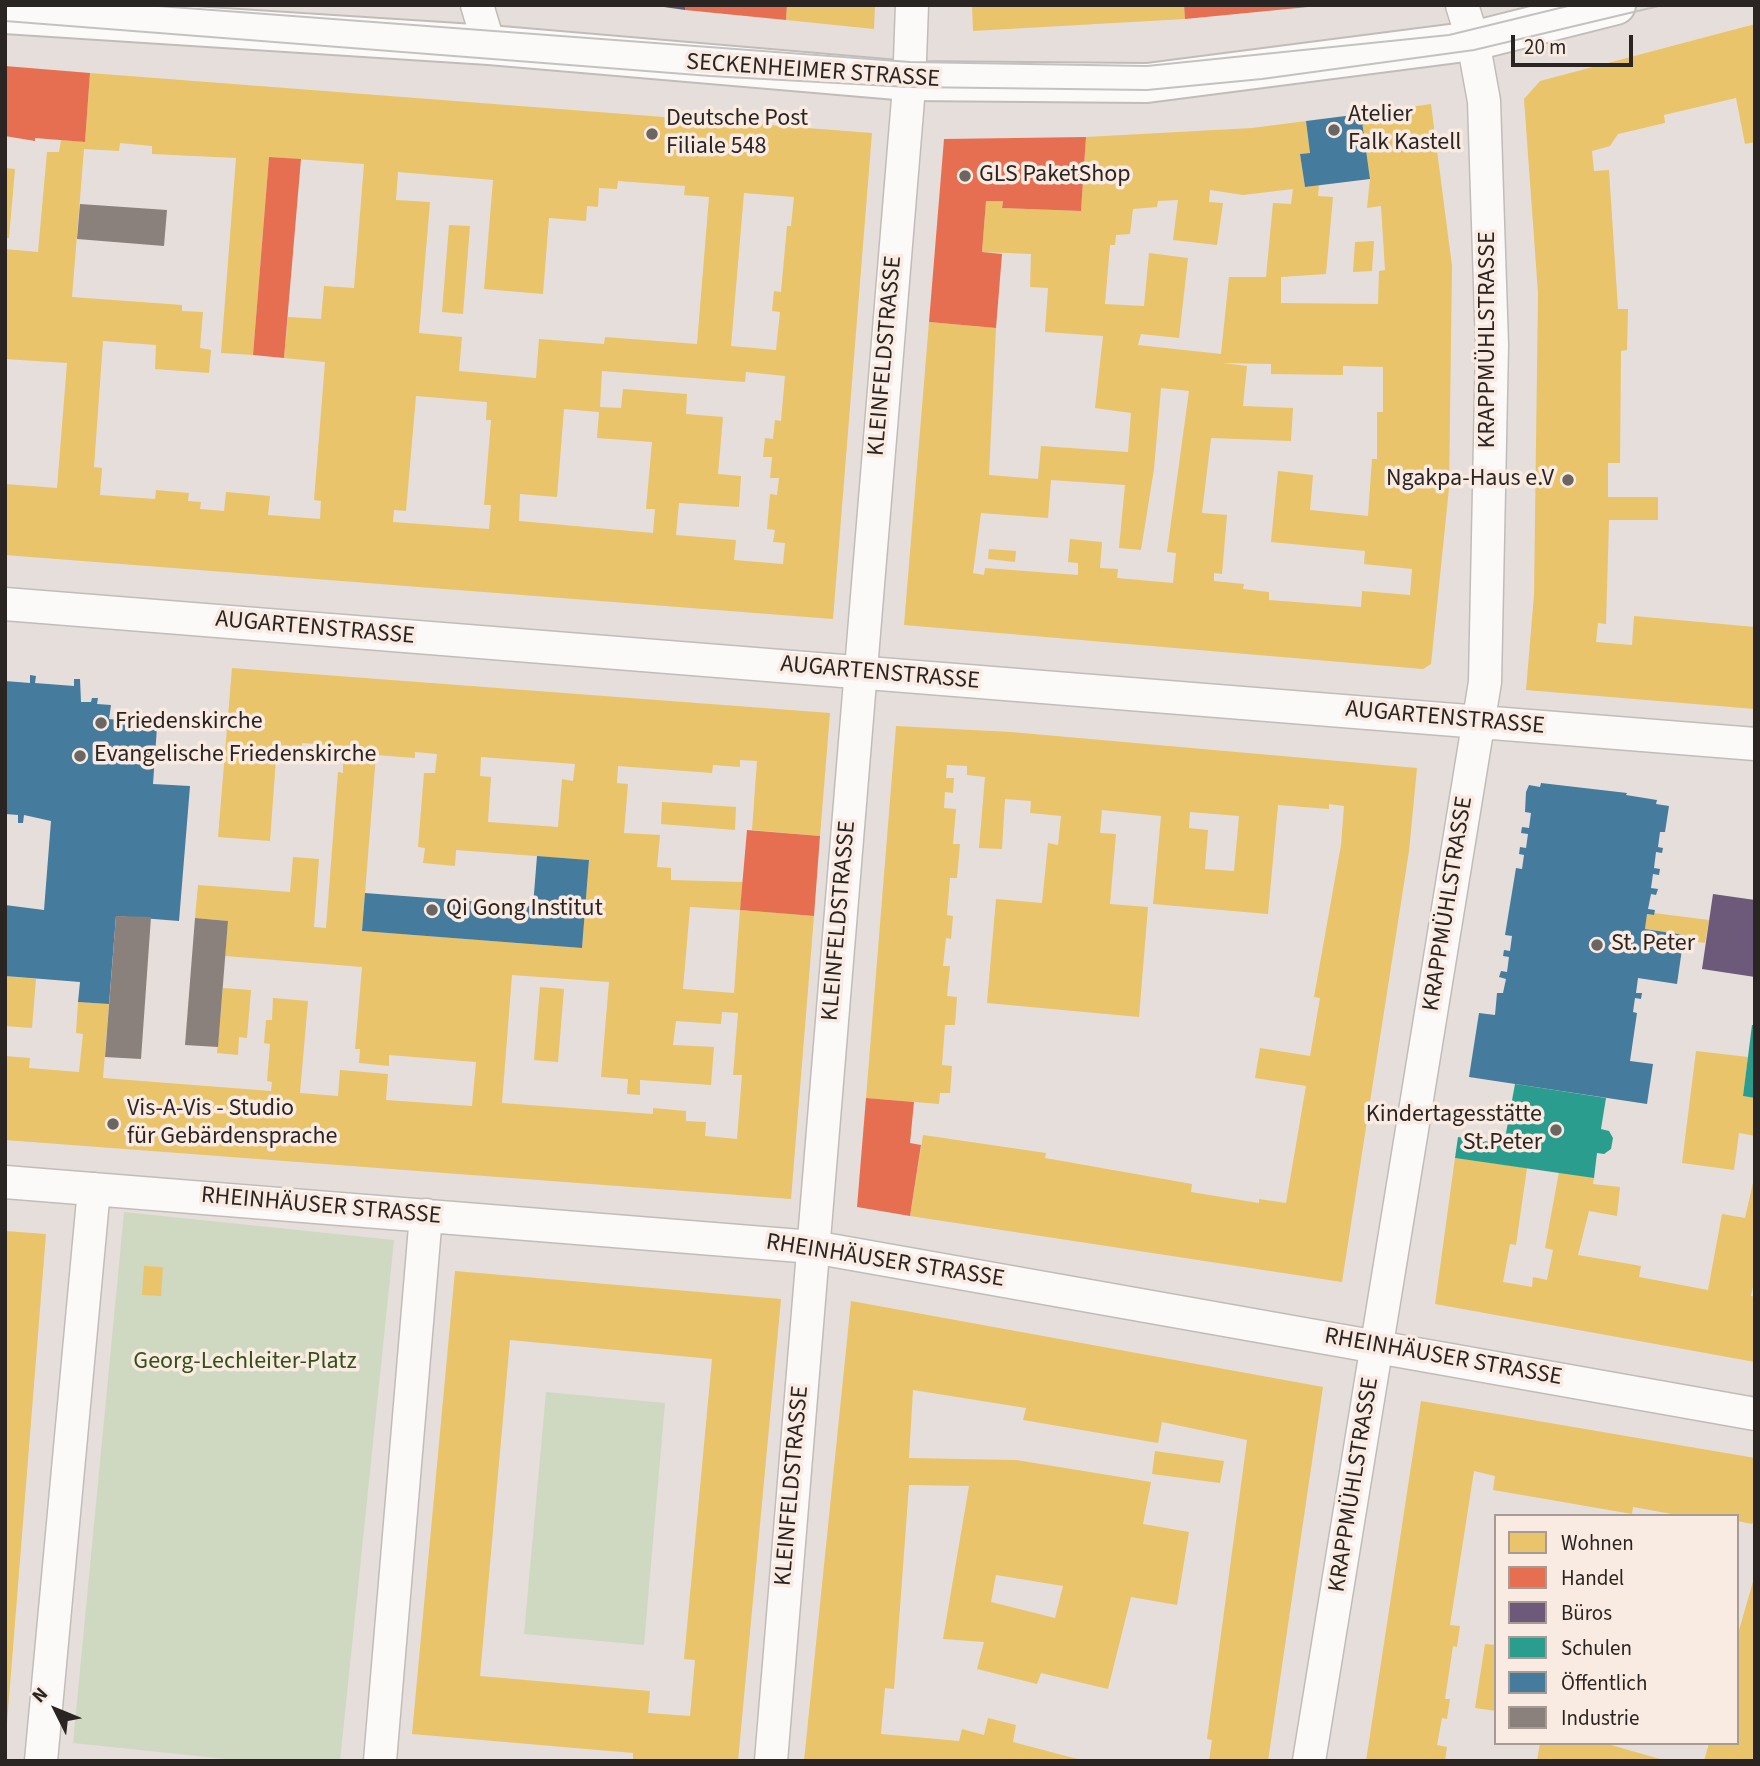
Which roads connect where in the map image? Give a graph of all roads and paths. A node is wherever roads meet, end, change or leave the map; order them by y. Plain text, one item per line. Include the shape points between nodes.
1 (477, 5) edge
2 (912, 5) edge
3 (1616, 5) edge
4 (5, 14) edge
5 (1467, 23) edge
6 (489, 45) junction
7 (909, 81) junction
8 (5, 604) edge
9 (860, 673) junction
10 (1478, 722) junction
11 (1755, 744) edge
12 (5, 1182) edge
13 (93, 1189) junction
14 (426, 1215) junction
15 (813, 1247) junction
16 (1378, 1346) junction
17 (1755, 1414) edge
18 (41, 1761) edge
19 (380, 1761) edge
20 (771, 1761) edge
21 (1309, 1761) edge

1 - 6 street
2 - 7 street, KLEINFELDSTRASSE
3 - 5 street, SECKENHEIMER STRASSE
4 - 6 street, SECKENHEIMER STRASSE
5 - 7 street, SECKENHEIMER STRASSE via 1147,83
5 - 10 street, KRAPPMÜHLSTRASSE via 1484,102 1492,345 1485,682
6 - 7 street, SECKENHEIMER STRASSE
7 - 9 street, KLEINFELDSTRASSE
8 - 9 street, AUGARTENSTRASSE
9 - 10 street, AUGARTENSTRASSE
9 - 15 street, KLEINFELDSTRASSE
10 - 11 street, AUGARTENSTRASSE
10 - 16 street, KRAPPMÜHLSTRASSE
12 - 13 street, RHEINHÄUSER STRASSE
13 - 14 street, RHEINHÄUSER STRASSE
13 - 18 street
14 - 15 street, RHEINHÄUSER STRASSE
14 - 19 street
15 - 16 street, RHEINHÄUSER STRASSE
15 - 20 street, KLEINFELDSTRASSE
16 - 17 street, RHEINHÄUSER STRASSE
16 - 21 street, KRAPPMÜHLSTRASSE

